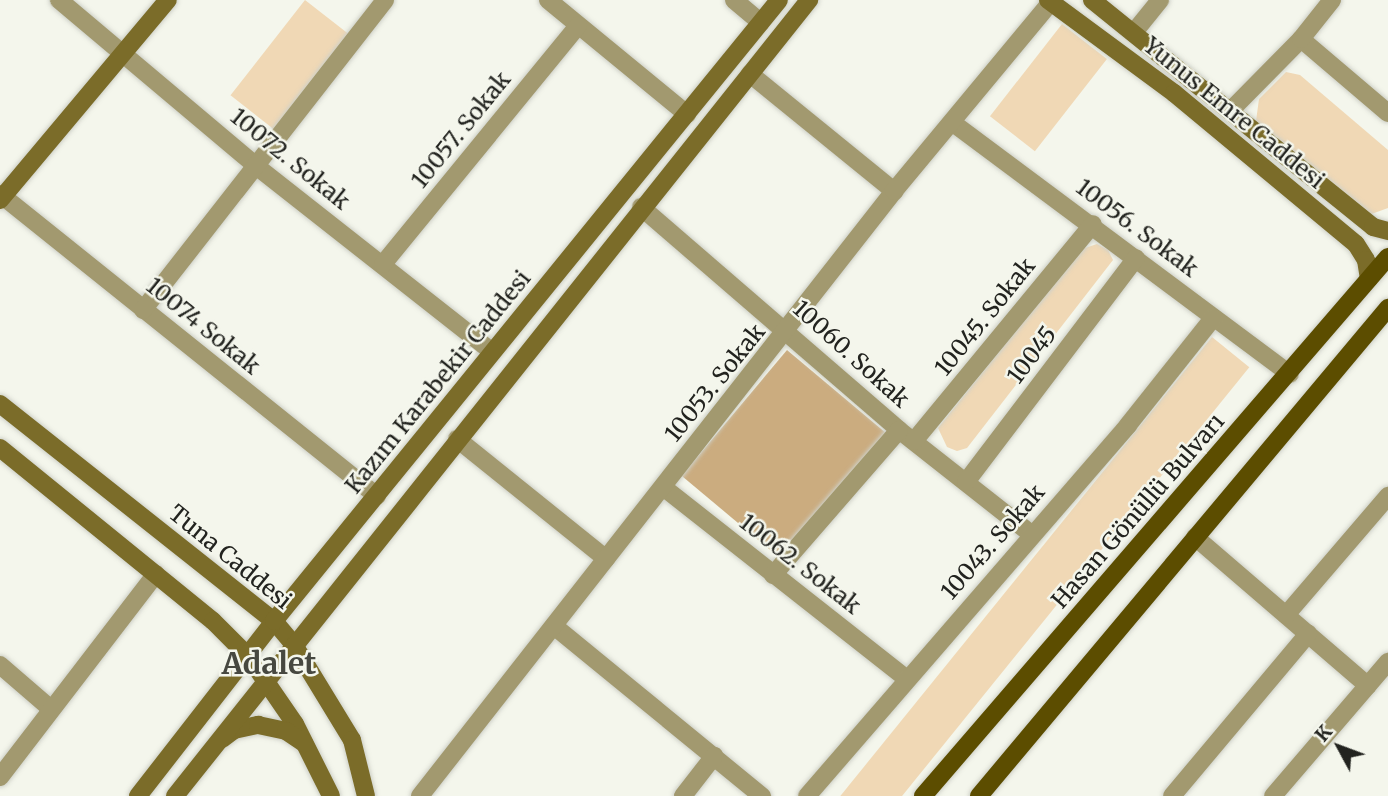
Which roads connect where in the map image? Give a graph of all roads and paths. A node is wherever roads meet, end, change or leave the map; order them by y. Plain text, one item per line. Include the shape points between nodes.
1 (59, 0) edge
2 (168, 0) edge
3 (385, 0) edge
4 (548, 0) edge
5 (734, 0) edge
6 (779, 0) edge
7 (809, 0) edge
8 (1092, 0) edge
9 (1160, 0) edge
10 (1332, 0) edge
11 (1050, 1) edge
12 (761, 23) junction
13 (578, 26) junction
14 (1135, 31) junction
15 (1301, 39) junction
16 (125, 52) junction
17 (750, 74) junction
18 (1232, 109) junction
19 (1388, 113) edge
20 (687, 114) junction
21 (953, 123) junction
22 (256, 166) junction
23 (894, 191) junction
24 (1, 197) edge
25 (641, 208) junction
26 (1093, 224) junction
27 (1388, 231) edge
28 (1388, 257) edge
29 (1136, 258) junction
30 (383, 264) junction
31 (1370, 279) junction
32 (1388, 308) edge
33 (143, 310) junction
34 (1213, 317) junction
35 (789, 330) junction
36 (492, 352) junction
37 (1290, 374) junction
38 (0, 404) edge
39 (899, 430) junction
40 (457, 439) junction
41 (914, 441) junction
42 (0, 448) edge
43 (966, 482) junction
44 (663, 487) junction
45 (377, 496) junction
46 (1388, 496) edge
47 (1031, 534) junction
48 (1195, 537) junction
49 (606, 559) junction
50 (156, 574) junction
51 (773, 575) junction
52 (1286, 615) junction
53 (274, 621) junction
54 (554, 626) junction
55 (1308, 634) junction
56 (294, 645) junction
57 (249, 657) junction
58 (1388, 662) edge
59 (0, 665) edge
60 (907, 679) junction
61 (265, 680) junction
62 (1368, 686) junction
63 (51, 709) junction
64 (306, 744) junction
65 (208, 750) junction
66 (714, 756) junction
67 (0, 777) edge
68 (138, 796) edge
69 (175, 796) edge
70 (331, 796) edge
71 (366, 796) edge
72 (420, 796) edge
73 (683, 796) edge
74 (762, 796) edge
75 (807, 796) edge
76 (923, 796) edge
77 (979, 796) edge
78 (1172, 796) edge
79 (1273, 796) edge

1 - 16 street, 10072. Sokak
2 - 16 street
3 - 22 street
4 - 13 street
5 - 12 street
6 - 12 street, Kazım Karabekir Caddesi
7 - 17 street
8 - 14 street, Yunus Emre Caddesi
9 - 14 street
10 - 15 street
11 - 21 street, 10053. Sokak
11 - 31 street, Yunus Emre Caddesi via 1174,93 1356,244
12 - 20 street, Kazım Karabekir Caddesi
13 - 20 street
13 - 30 street, 10057. Sokak
14 - 18 street, Yunus Emre Caddesi
15 - 18 street
15 - 19 street
16 - 22 street, 10072. Sokak
16 - 24 street
17 - 23 street
17 - 25 street
18 - 27 street, Yunus Emre Caddesi via 1373,227
20 - 36 street, Kazım Karabekir Caddesi
21 - 23 street, 10053. Sokak
21 - 26 street, 10056. Sokak
22 - 30 street, 10072. Sokak
22 - 33 street
23 - 35 street, 10053. Sokak
24 - 33 street, 10074 Sokak
25 - 35 street, 10060. Sokak
25 - 40 street
26 - 29 street, 10056. Sokak
26 - 41 street, 10045. Sokak
28 - 31 main road, Hasan Gönüllü Bulvarı
29 - 34 street, 10056. Sokak
29 - 43 street, 10045
30 - 36 street, 10072. Sokak
31 - 37 main road, Hasan Gönüllü Bulvarı
32 - 48 main road
33 - 45 street, 10074 Sokak
34 - 37 street, 10056. Sokak
34 - 47 street, 10043. Sokak via 1128,425
35 - 39 street, 10060. Sokak
35 - 44 street, 10053. Sokak
36 - 45 street, Kazım Karabekir Caddesi
37 - 76 main road, Hasan Gönüllü Bulvarı
38 - 53 street, Tuna Caddesi
39 - 41 street, 10060. Sokak
39 - 51 street
40 - 49 street
40 - 56 street
41 - 43 street, 10060. Sokak
42 - 50 street
43 - 47 street, 10060. Sokak
44 - 49 street, 10053. Sokak
44 - 51 street, 10062. Sokak
45 - 53 street, Kazım Karabekir Caddesi
46 - 52 street
47 - 60 street, 10043. Sokak
48 - 52 street
48 - 77 main road
49 - 54 street, 10053. Sokak
50 - 57 street
50 - 63 street
51 - 60 street, 10062. Sokak
52 - 55 street
53 - 56 street, Tuna Caddesi
53 - 57 street, Kazım Karabekir Caddesi
54 - 66 street
54 - 72 street, 10053. Sokak
55 - 62 street
55 - 78 street
56 - 61 street
56 - 71 street, Tuna Caddesi via 352,740
57 - 61 street
57 - 68 street, Kazım Karabekir Caddesi
58 - 62 street
59 - 63 street
60 - 75 street, 10043. Sokak
61 - 64 street
61 - 65 street
62 - 79 street
63 - 67 street
64 - 65 street via 286,731 258,725 234,730
64 - 70 street
65 - 69 street
66 - 73 street
66 - 74 street

